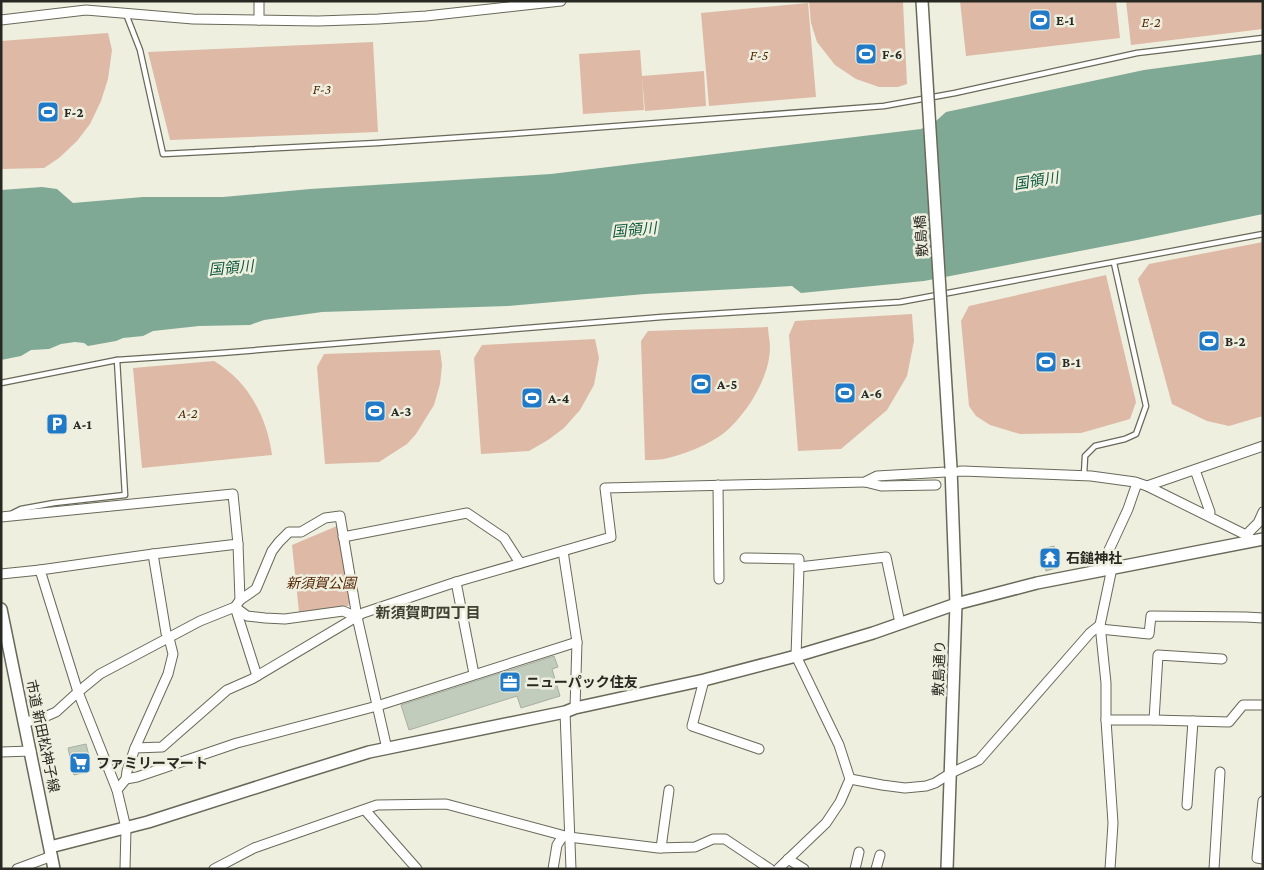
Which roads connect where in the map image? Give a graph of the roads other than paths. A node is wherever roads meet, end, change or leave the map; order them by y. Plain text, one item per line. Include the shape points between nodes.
1 (259, 1) edge
2 (561, 1) edge
3 (922, 1) edge
4 (126, 14) junction
5 (1, 20) edge
6 (259, 20) junction
7 (1263, 38) edge
8 (1263, 234) edge
9 (1114, 263) junction
10 (116, 360) junction
11 (1, 383) edge
12 (1263, 446) edge
13 (951, 470) junction
14 (1195, 470) junction
15 (1084, 476) junction
16 (865, 482) junction
17 (1137, 483) junction
18 (936, 484) dead end
19 (718, 485) junction
20 (1148, 486) junction
21 (1263, 512) edge
22 (1209, 516) junction
23 (3, 517) edge
24 (343, 537) junction
25 (1254, 538) edge
26 (238, 544) junction
27 (563, 551) junction
28 (153, 554) junction
29 (745, 558) dead end
30 (520, 563) junction
31 (799, 566) junction
32 (1110, 568) junction
33 (40, 570) junction
34 (1, 574) edge
35 (719, 579) dead end
36 (456, 582) junction
37 (238, 604) junction
38 (956, 604) junction
39 (2, 612) edge
40 (357, 617) junction
41 (1263, 618) edge
42 (900, 623) junction
43 (1100, 627) junction
44 (169, 638) junction
45 (577, 642) junction
46 (796, 656) junction
47 (1222, 659) dead end
48 (474, 674) junction
49 (257, 676) junction
50 (704, 680) junction
51 (78, 692) junction
52 (1263, 705) edge
53 (377, 706) junction
54 (570, 710) junction
55 (1106, 720) junction
56 (1154, 720) junction
57 (1193, 721) junction
58 (25, 722) junction
59 (135, 748) junction
60 (387, 749) junction
61 (759, 749) dead end
62 (31, 751) junction
63 (1, 752) edge
64 (1220, 772) dead end
65 (951, 773) junction
66 (126, 779) junction
67 (850, 779) junction
68 (117, 790) junction
69 (669, 790) dead end
70 (1263, 801) edge
71 (1186, 805) dead end
72 (365, 810) junction
73 (126, 828) junction
74 (566, 836) junction
75 (661, 848) junction
76 (51, 852) junction
77 (859, 852) dead end
78 (880, 855) dead end
79 (788, 859) junction
80 (1263, 859) edge
81 (16, 869) edge
82 (54, 869) edge
83 (125, 869) edge
84 (214, 869) edge
85 (418, 869) edge
86 (552, 869) edge
87 (570, 869) edge
88 (770, 869) edge
89 (778, 869) edge
90 (804, 869) edge
91 (855, 869) edge
92 (876, 869) edge
93 (947, 869) edge
94 (1110, 869) edge
95 (1214, 869) edge

1 - 6 street
2 - 6 street via 406,17
3 - 13 street, 敷島橋, bridge
4 - 5 street via 86,10
4 - 6 street
4 - 7 lane via 140,50 163,154 472,136 884,106 1137,53
8 - 9 lane
9 - 10 lane via 900,302 662,317
9 - 15 lane via 1146,406 1136,434 1096,446 1085,456
10 - 11 lane
10 - 23 lane via 125,495 54,503 21,509
12 - 14 street
13 - 15 street
13 - 16 street via 877,476
13 - 38 street, 敷島通り
14 - 20 street
14 - 22 street
15 - 17 street
16 - 18 street via 881,486
16 - 19 street
17 - 20 street
17 - 32 street via 1109,550
19 - 27 street via 605,488 611,537
19 - 35 street
20 - 22 street
21 - 25 street
22 - 25 street
23 - 26 street via 233,494
24 - 30 street via 467,513 504,538
24 - 37 street via 340,516 325,518 301,532 289,532 272,552 256,589
24 - 40 street
25 - 32 street
26 - 28 street
26 - 37 street
27 - 30 street
27 - 45 street
28 - 33 street
28 - 44 street
29 - 31 street via 799,559
30 - 36 street
31 - 42 street via 886,557
31 - 46 street
32 - 38 street
32 - 43 street
33 - 34 street
33 - 51 street
36 - 40 street
36 - 48 street
37 - 40 street via 247,616 285,619 343,611
37 - 44 street
37 - 49 street
38 - 42 street
38 - 65 street, 敷島通り
39 - 58 street, 市道 新田松神子線
40 - 49 street
40 - 53 street
41 - 43 street via 1150,616 1149,634
42 - 46 street
43 - 55 street
43 - 65 street via 1090,632 979,760
44 - 51 street via 100,674
44 - 59 street via 173,654 168,674
45 - 48 street
45 - 54 street
46 - 50 street
46 - 67 street via 839,745
47 - 56 street via 1158,655
48 - 53 street
49 - 59 street via 227,690 162,747
50 - 54 street
50 - 61 street via 692,726
51 - 58 street via 56,712
51 - 68 street
52 - 57 street via 1242,705 1229,722
53 - 60 street
53 - 66 street via 237,743
54 - 60 street
54 - 74 street
55 - 56 street
55 - 94 street via 1113,824
56 - 57 street
57 - 71 street
58 - 62 street, 市道 新田松神子線
59 - 66 street
60 - 73 street
62 - 63 street
62 - 76 street, 市道 新田松神子線
64 - 95 street
65 - 67 street via 926,786 905,788
65 - 93 street, 敷島通り
66 - 68 street
67 - 79 street via 826,823
68 - 73 street
69 - 75 street
70 - 80 street via 1257,858
72 - 74 street via 377,805 446,804
72 - 84 street via 254,848
72 - 85 street
73 - 76 street
73 - 83 street
74 - 75 street
74 - 86 street via 557,845
74 - 87 street
75 - 88 street via 695,847 714,839 725,839
76 - 81 street
76 - 82 street, 市道 新田松神子線
77 - 91 street
78 - 92 street
79 - 89 street
79 - 90 street

